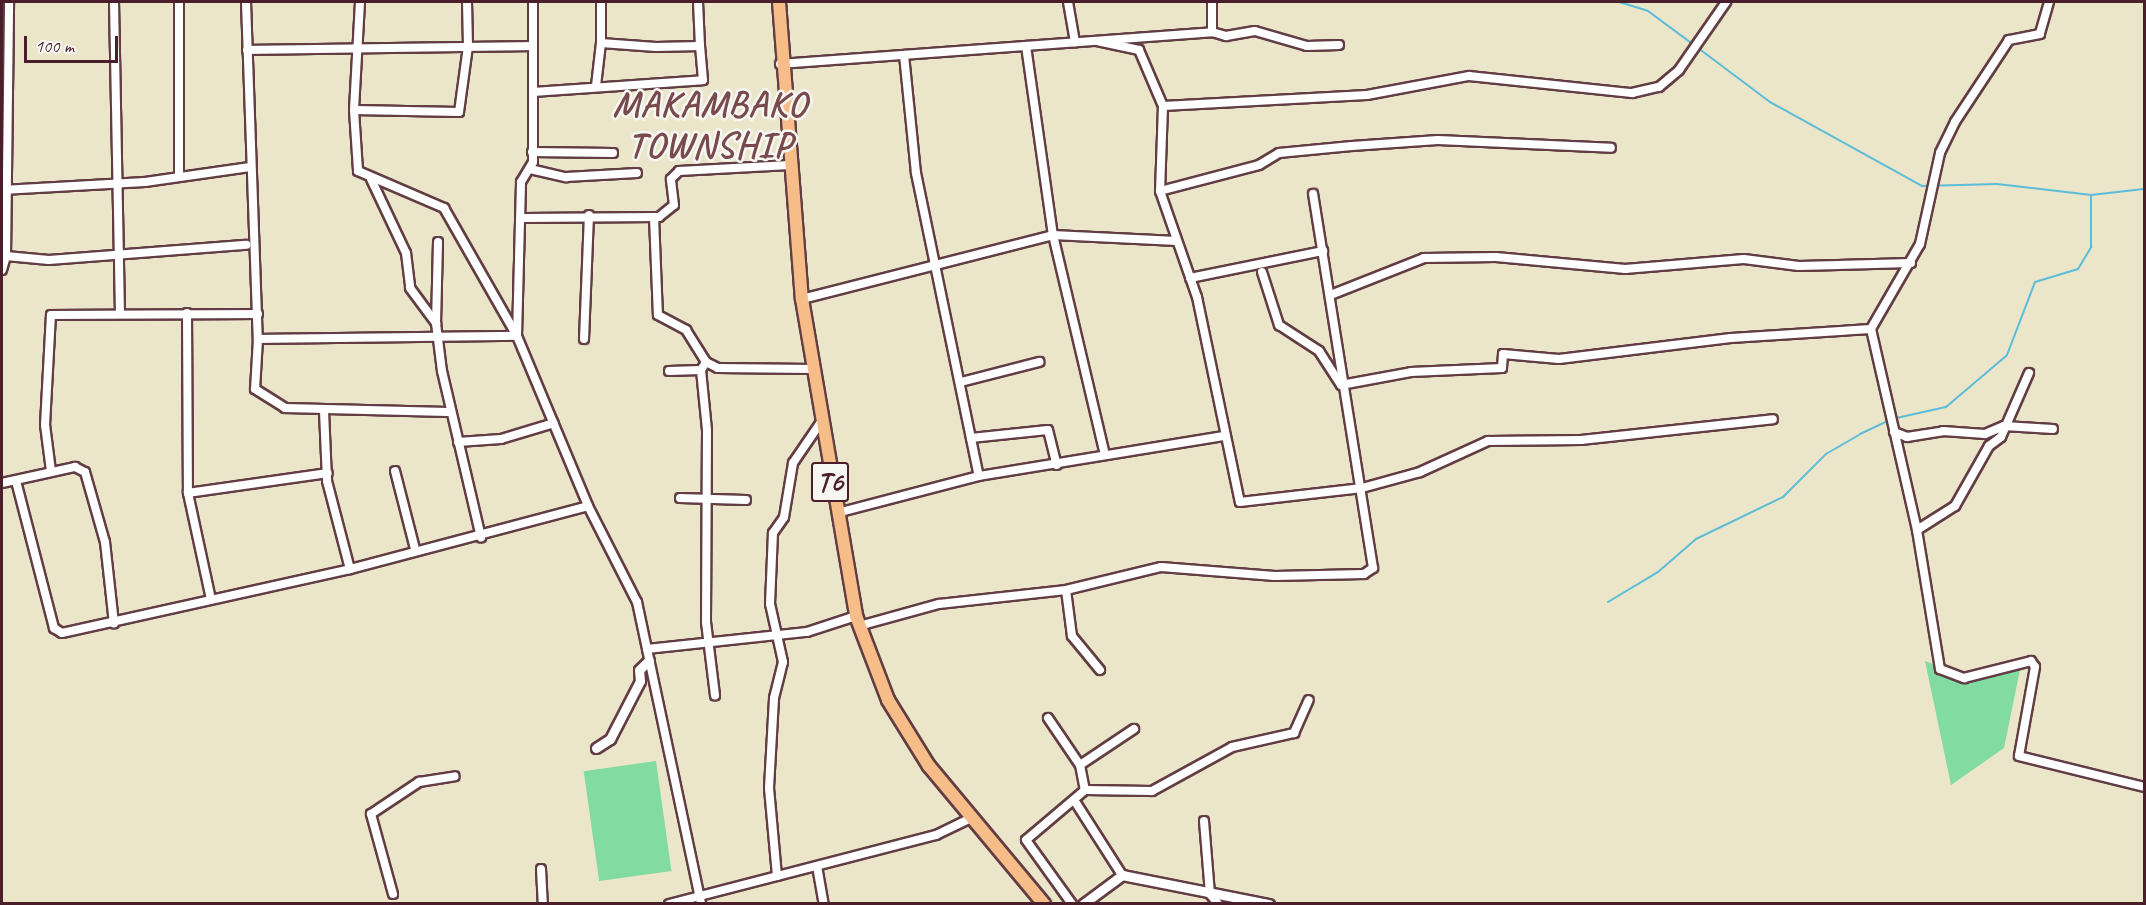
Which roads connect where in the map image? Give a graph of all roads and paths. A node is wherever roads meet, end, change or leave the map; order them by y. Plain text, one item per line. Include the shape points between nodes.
1 (9, 2) edge
2 (114, 2) edge
3 (178, 2) edge
4 (246, 2) edge
5 (360, 2) edge
6 (467, 2) edge
7 (533, 2) edge
8 (601, 2) edge
9 (698, 2) edge
10 (779, 2) edge
11 (1068, 2) edge
12 (1212, 2) edge
13 (1726, 2) edge
14 (2049, 2) edge
15 (1212, 32) junction
16 (1097, 41) junction
17 (1075, 42) junction
18 (601, 43) junction
19 (1339, 45) dead end
20 (468, 46) junction
21 (533, 46) junction
22 (700, 46) junction
23 (1026, 46) junction
24 (358, 48) junction
25 (247, 50) junction
26 (904, 55) junction
27 (780, 64) junction
28 (596, 86) junction
29 (533, 92) junction
30 (1163, 106) junction
31 (354, 110) junction
32 (1611, 148) dead end
33 (532, 152) junction
34 (613, 153) dead end
35 (790, 165) junction
36 (250, 166) junction
37 (530, 169) junction
38 (637, 173) dead end
39 (179, 175) junction
40 (370, 177) junction
41 (115, 183) junction
42 (4, 189) edge
43 (1160, 191) junction
44 (1313, 194) dead end
45 (589, 215) junction
46 (654, 217) junction
47 (523, 218) junction
48 (1053, 235) junction
49 (1178, 241) junction
50 (438, 242) dead end
51 (246, 245) dead end
52 (1323, 251) junction
53 (119, 255) junction
54 (6, 256) junction
55 (1911, 263) junction
56 (938, 265) junction
57 (2, 270) edge
58 (1262, 272) dead end
59 (1190, 278) junction
60 (1333, 294) junction
61 (802, 299) junction
62 (120, 313) junction
63 (187, 313) junction
64 (258, 314) junction
65 (436, 323) junction
66 (1871, 329) junction
67 (517, 336) junction
68 (258, 339) junction
69 (439, 339) junction
70 (584, 339) dead end
71 (706, 362) junction
72 (1039, 362) dead end
73 (813, 369) junction
74 (701, 370) junction
75 (669, 371) dead end
76 (2030, 373) dead end
77 (961, 382) junction
78 (1341, 385) junction
79 (324, 411) junction
80 (448, 412) junction
81 (1773, 419) dead end
82 (821, 422) junction
83 (554, 423) junction
84 (2004, 426) junction
85 (2053, 429) dead end
86 (1894, 432) junction
87 (1223, 436) junction
88 (971, 438) junction
89 (458, 441) junction
90 (1106, 455) junction
91 (1057, 465) junction
92 (51, 471) junction
93 (395, 471) dead end
94 (328, 473) junction
95 (979, 476) junction
96 (16, 481) junction
97 (2, 483) edge
98 (1362, 488) junction
99 (188, 493) junction
100 (680, 498) dead end
101 (705, 499) junction
102 (746, 500) dead end
103 (588, 506) junction
104 (835, 513) junction
105 (1917, 530) junction
106 (481, 537) junction
107 (415, 549) junction
108 (350, 569) junction
109 (1066, 590) junction
110 (211, 599) junction
111 (857, 621) junction
112 (114, 624) junction
113 (777, 637) junction
114 (710, 642) junction
115 (646, 649) junction
116 (649, 660) junction
117 (1100, 670) dead end
118 (715, 695) dead end
119 (1309, 700) dead end
120 (1048, 718) dead end
121 (1134, 729) dead end
122 (596, 748) dead end
123 (1080, 765) junction
124 (455, 776) dead end
125 (2145, 787) edge
126 (1085, 790) junction
127 (1076, 803) junction
128 (969, 819) junction
129 (1204, 821) dead end
130 (817, 866) junction
131 (541, 869) dead end
132 (1122, 875) junction
133 (777, 876) junction
134 (393, 894) dead end
135 (1210, 894) junction
136 (700, 900) edge
137 (543, 903) edge
138 (669, 903) edge
139 (824, 903) edge
140 (1044, 903) edge
141 (1072, 903) edge
142 (1083, 903) edge
143 (1218, 903) edge
144 (1269, 903) edge

1 - 42 street
2 - 41 street
3 - 39 street
4 - 25 street
5 - 24 street
6 - 20 street
7 - 21 street
8 - 18 street
9 - 22 street
10 - 27 highway, T6
11 - 17 street
12 - 15 street
13 - 30 street via 1678,70 1659,87 1632,93 1469,76 1367,95
14 - 55 street via 2040,34 2009,40 1955,122 1940,153 1930,212
15 - 16 street
15 - 19 street via 1226,36 1255,31 1307,46
16 - 17 street
16 - 30 street via 1139,50
17 - 23 street
18 - 22 street
18 - 28 street
20 - 21 street
20 - 24 street
20 - 31 street via 459,111
21 - 29 street
22 - 28 street via 703,80
23 - 26 street
23 - 48 street
24 - 25 street
24 - 31 street
25 - 36 street
26 - 27 street
26 - 56 street via 916,173
27 - 35 highway, T6
28 - 29 street
29 - 33 street
30 - 43 street
31 - 40 street via 358,171
32 - 43 street via 1438,140 1278,153 1259,165
33 - 34 street
33 - 37 street
35 - 46 street via 679,171 671,179 674,205
35 - 61 highway, T6
36 - 39 street
36 - 64 street
37 - 38 street via 566,177
37 - 47 street via 520,182
39 - 41 street
40 - 65 street via 405,253 410,288
40 - 67 street via 444,208
41 - 42 street
41 - 53 street
42 - 54 street
43 - 49 street
44 - 52 street
45 - 46 street
45 - 47 street
45 - 70 street
46 - 71 street via 658,315 686,330
47 - 67 street
48 - 49 street
48 - 56 street
48 - 90 street
49 - 59 street
50 - 65 street
51 - 53 street
52 - 59 street
52 - 60 street
53 - 54 street
53 - 62 street
54 - 57 street
55 - 60 street via 1799,266 1744,259 1626,269 1496,257 1424,258
55 - 66 street
56 - 61 street
56 - 77 street
58 - 78 street via 1279,324 1319,351
59 - 87 street
60 - 78 street
61 - 73 highway, T6
62 - 63 street
62 - 92 street via 49,320 45,425
63 - 64 street
63 - 99 street
64 - 68 street
65 - 69 street
66 - 78 street via 1731,338 1559,359 1503,354 1502,368 1411,372
66 - 86 street
67 - 69 street
67 - 83 street
68 - 69 street
68 - 79 street via 255,389 285,408
69 - 80 street
71 - 73 street via 718,368
71 - 74 street
72 - 77 street
73 - 82 highway, T6
74 - 75 street
74 - 101 street
76 - 84 street
77 - 88 street
78 - 98 street
79 - 80 street
79 - 94 street
80 - 89 street
81 - 98 street via 1581,440 1488,441 1420,472
82 - 104 highway, T6
82 - 113 street via 793,463 784,517 773,533 770,604
83 - 89 street via 501,440
83 - 103 street
84 - 85 street
84 - 86 street via 1985,434 1943,431 1907,437
84 - 105 street via 1955,506
86 - 105 street
87 - 90 street
87 - 98 street via 1240,502
88 - 91 street via 1048,430
88 - 95 street
89 - 106 street
90 - 91 street
91 - 95 street
92 - 96 street
92 - 112 street via 75,467 85,472 105,542
93 - 107 street
94 - 99 street
94 - 108 street
95 - 104 street
96 - 97 street
96 - 112 street via 56,633
98 - 109 street via 1374,565 1369,572 1275,576 1161,567
99 - 110 street
100 - 101 street
101 - 102 street
101 - 114 street
103 - 106 street
103 - 115 street via 637,602
104 - 111 highway, T6
105 - 125 street via 1940,669 1964,678 2031,661 2035,667 2019,756
106 - 107 street
107 - 108 street
108 - 110 street
109 - 111 street via 939,604
109 - 117 street via 1072,636
110 - 112 street
111 - 113 street
111 - 128 highway, T6 via 888,700
113 - 114 street
113 - 133 street via 783,675 774,698 769,788
114 - 115 street
114 - 118 street
115 - 116 street
116 - 122 street via 639,670 640,681 610,739
116 - 136 street
119 - 126 street via 1294,734 1232,747 1192,764 1152,791
120 - 123 street
121 - 123 street
123 - 126 street
124 - 134 street via 419,782 372,814
126 - 127 street
127 - 132 street
127 - 141 street via 1026,840
128 - 130 street via 936,835
128 - 140 highway, T6
129 - 135 street
130 - 133 street
130 - 139 street
131 - 137 street
132 - 135 street
132 - 142 street
133 - 136 street
135 - 143 street
135 - 144 street
136 - 138 street

